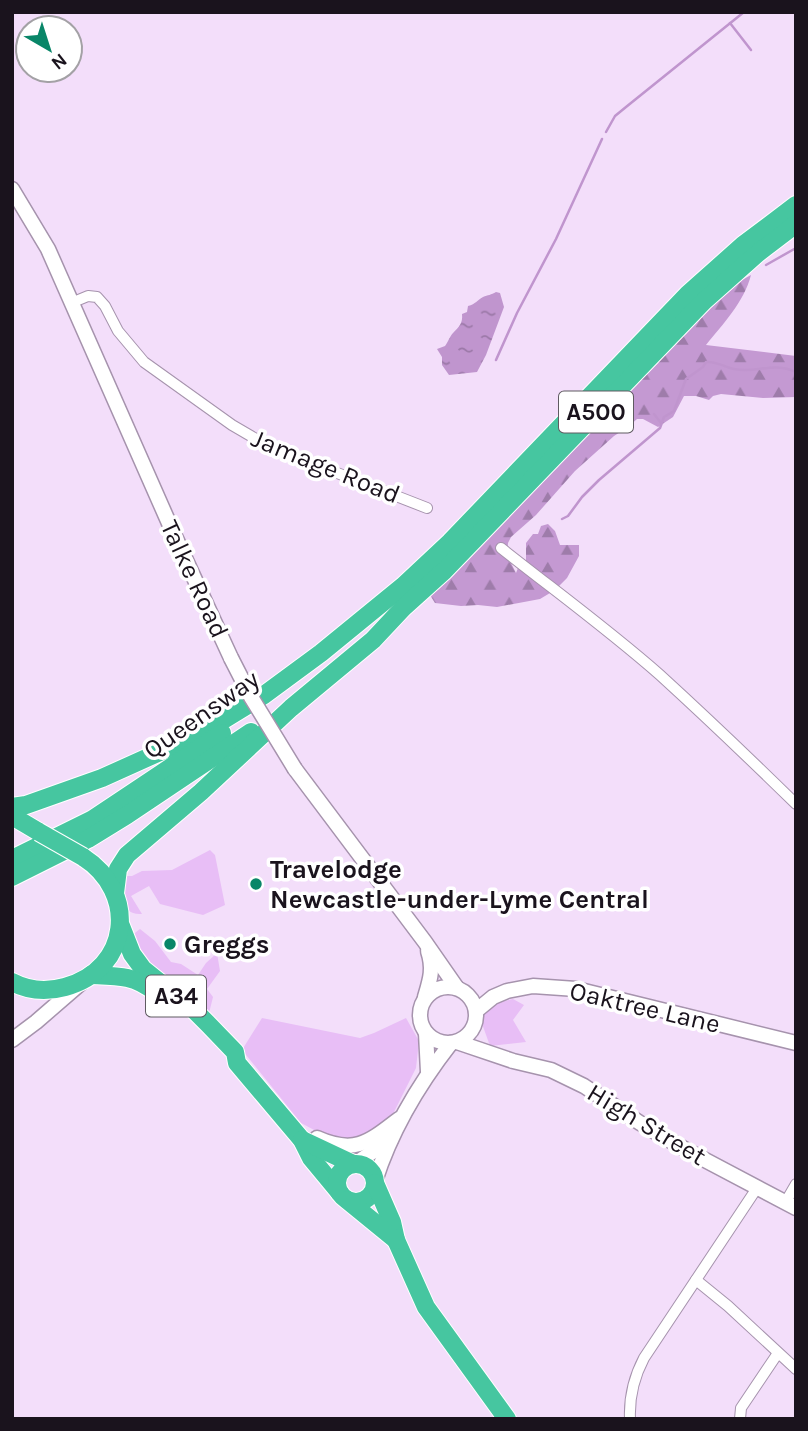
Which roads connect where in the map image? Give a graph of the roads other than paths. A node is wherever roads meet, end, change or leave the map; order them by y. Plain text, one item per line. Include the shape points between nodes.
1 (12, 189) edge
2 (796, 205) edge
3 (796, 224) edge
4 (71, 303) junction
5 (427, 508) dead end
6 (502, 548) dead end
7 (403, 586) junction
8 (403, 608) junction
9 (796, 804) edge
10 (12, 807) edge
11 (12, 816) edge
12 (12, 859) edge
13 (12, 877) edge
14 (115, 894) junction
15 (121, 926) junction
16 (425, 942) junction
17 (88, 977) junction
18 (12, 982) edge
19 (462, 991) junction
20 (425, 997) junction
21 (494, 997) junction
22 (476, 1015) junction
23 (426, 1033) junction
24 (12, 1040) edge
25 (454, 1042) junction
26 (796, 1043) edge
27 (493, 1053) junction
28 (237, 1063) junction
29 (428, 1072) junction
30 (403, 1116) junction
31 (287, 1124) junction
32 (390, 1139) junction
33 (302, 1140) junction
34 (354, 1164) junction
35 (375, 1182) junction
36 (796, 1184) edge
37 (757, 1188) junction
38 (343, 1196) junction
39 (790, 1206) edge
40 (396, 1240) junction
41 (696, 1280) junction
42 (778, 1353) junction
43 (796, 1369) edge
44 (507, 1419) edge
45 (630, 1419) edge
46 (740, 1419) edge

1 - 4 street, Talke Road via 48,249
2 - 7 highway, A500 via 688,294
3 - 8 highway, A500 via 704,301
4 - 5 street, Jamage Road via 97,297 144,362 268,446
4 - 16 street, Talke Road, bridge via 251,697 295,769
6 - 9 street via 658,674
7 - 10 highway via 264,695 202,733 102,778
7 - 12 highway, Queensway / A500 via 300,676 222,733 93,819
8 - 13 highway, Queensway / A500 via 235,744 88,839
8 - 14 highway via 373,640 127,855 118,869
11 - 14 highway, bridge via 83,857 103,873
14 - 15 highway
15 - 17 highway via 108,959
15 - 28 highway, A34 via 136,962 209,1025 235,1052
16 - 19 street, Talke Road
16 - 20 street, Talke Road via 432,962
17 - 18 highway via 44,990
17 - 24 street
17 - 28 highway, A34 via 141,982 182,1014 226,1059
19 - 20 street via 437,988
19 - 21 street, Oaktree Lane
19 - 22 street
20 - 23 street via 419,1015
21 - 22 street, Oaktree Lane
21 - 26 street, Oaktree Lane via 533,986 576,989
22 - 25 street via 468,1035
22 - 27 street via 478,1032
23 - 25 street via 443,1043
23 - 29 street
25 - 27 street, High Street
25 - 29 street
27 - 37 street, High Street via 551,1070 584,1086
28 - 31 highway, A34
29 - 30 street
30 - 31 street via 358,1145 332,1144
30 - 32 street
31 - 33 highway, A34
32 - 34 street
32 - 35 street
33 - 34 highway, A34
33 - 38 highway, A34
34 - 35 highway via 370,1170
34 - 38 highway via 338,1177 337,1187
35 - 38 highway via 365,1199 354,1202
35 - 40 highway, A34
36 - 39 street
37 - 39 street, High Street
37 - 41 street
38 - 40 highway, A34
40 - 44 highway, A34 via 426,1307
41 - 42 street
41 - 45 street via 636,1373
42 - 43 street
42 - 46 street via 741,1408

